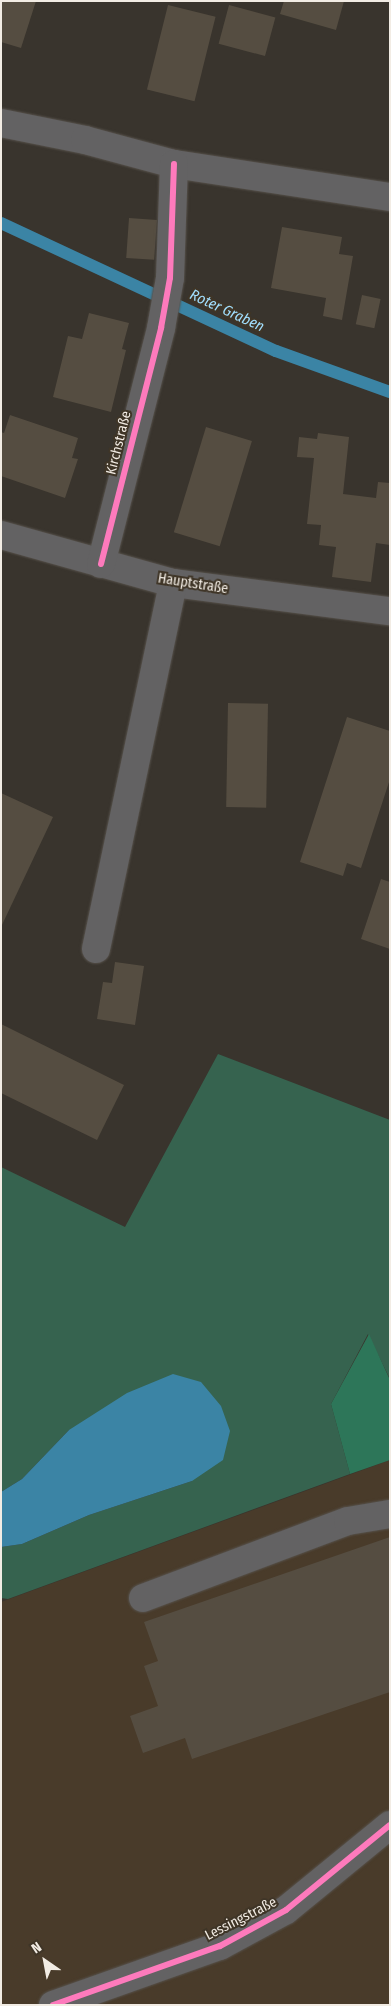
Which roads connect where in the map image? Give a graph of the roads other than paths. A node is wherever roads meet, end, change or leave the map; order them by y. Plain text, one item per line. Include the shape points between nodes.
1 (1, 123) edge
2 (174, 164) junction
3 (390, 197) edge
4 (1, 535) edge
5 (101, 564) junction
6 (173, 583) junction
7 (390, 611) edge
8 (96, 949) dead end
9 (390, 1514) edge
10 (143, 1598) dead end
11 (390, 1825) edge
12 (53, 2005) edge

1 - 2 street via 85,140
2 - 3 street
2 - 5 street, Kirchstraße via 170,278 161,328
4 - 5 street, Hauptstraße
5 - 6 street, Hauptstraße
6 - 7 street, Hauptstraße
6 - 8 street
9 - 10 street via 348,1521
11 - 12 street, Lessingstraße via 286,1910 220,1946

